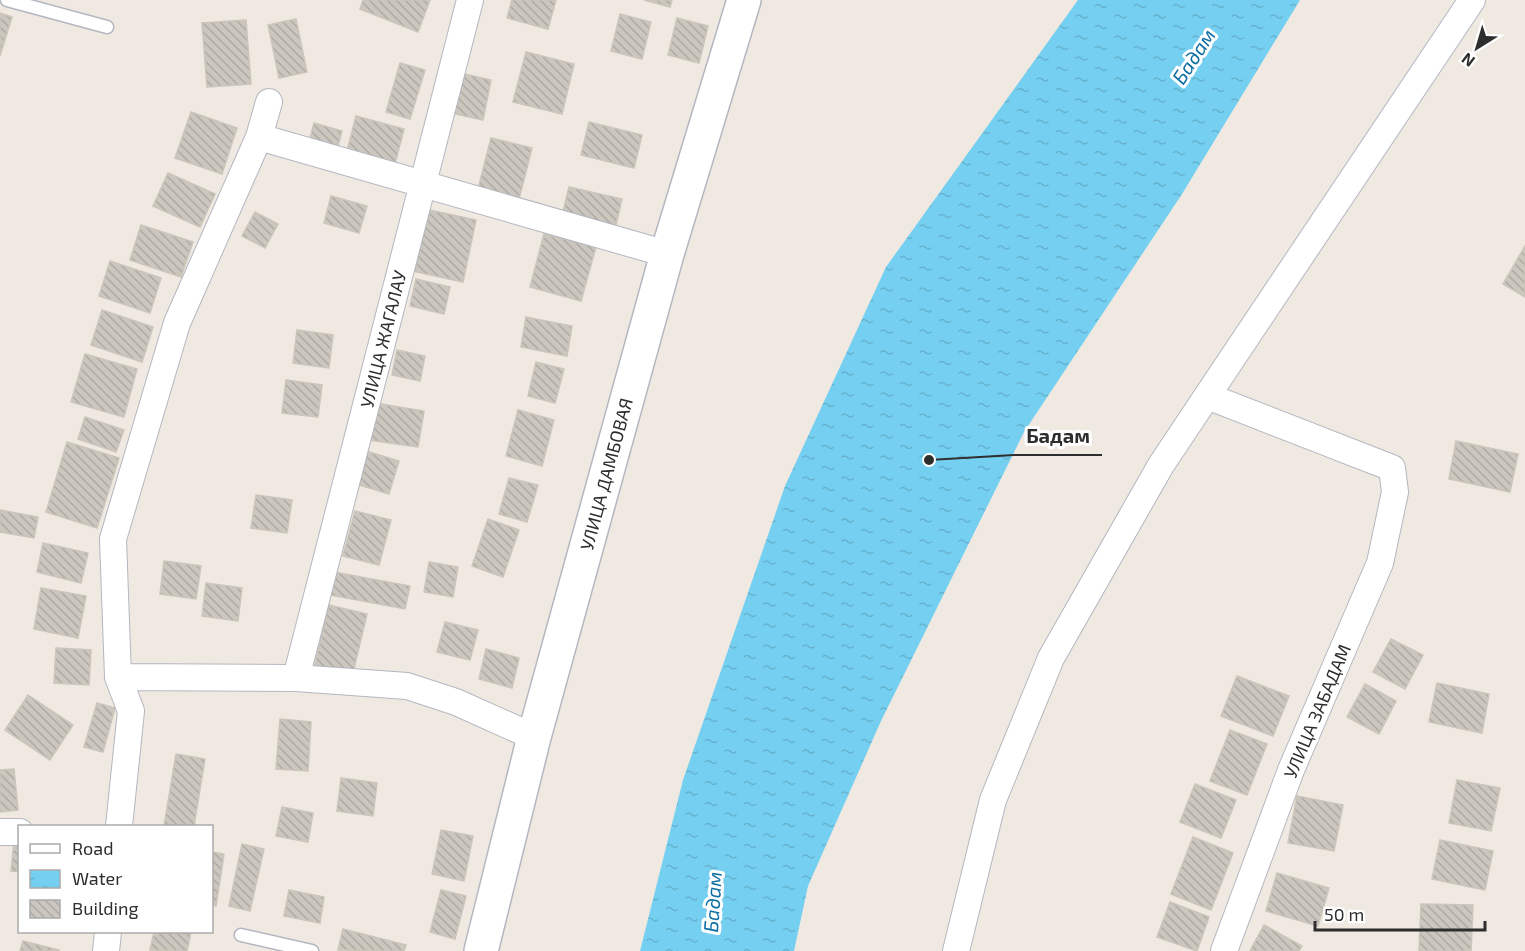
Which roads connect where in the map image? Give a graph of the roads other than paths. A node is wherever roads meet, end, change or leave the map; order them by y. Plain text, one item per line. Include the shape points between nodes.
1 (7, 0) edge
2 (470, 0) edge
3 (744, 0) edge
4 (1472, 0) edge
5 (107, 27) dead end
6 (269, 102) dead end
7 (259, 137) junction
8 (422, 186) junction
9 (667, 254) junction
10 (1207, 396) junction
11 (118, 677) junction
12 (296, 678) junction
13 (534, 737) junction
14 (119, 825) edge
15 (0, 832) edge
16 (18, 832) edge
17 (108, 933) edge
18 (242, 935) dead end
19 (106, 951) edge
20 (312, 951) edge
21 (481, 951) edge
22 (956, 951) edge
23 (1224, 951) edge

1 - 5 lane
2 - 8 street, УЛИЦА ЖАГАЛАУ
3 - 9 street, УЛИЦА ДАМБОВАЯ
4 - 10 street
6 - 7 street
7 - 8 street
7 - 11 street via 177,322 113,539
8 - 9 street
8 - 12 street, УЛИЦА ЖАГАЛАУ
9 - 13 street, УЛИЦА ДАМБОВАЯ
10 - 22 street via 1161,465 1052,658 993,800
10 - 23 street, УЛИЦА ЗАБАДАМ via 1392,468 1395,492 1380,563 1291,770
11 - 12 street
11 - 14 street via 130,711
12 - 13 street via 407,686 456,702
13 - 21 street, УЛИЦА ДАМБОВАЯ
15 - 16 street
17 - 19 street
18 - 20 lane

